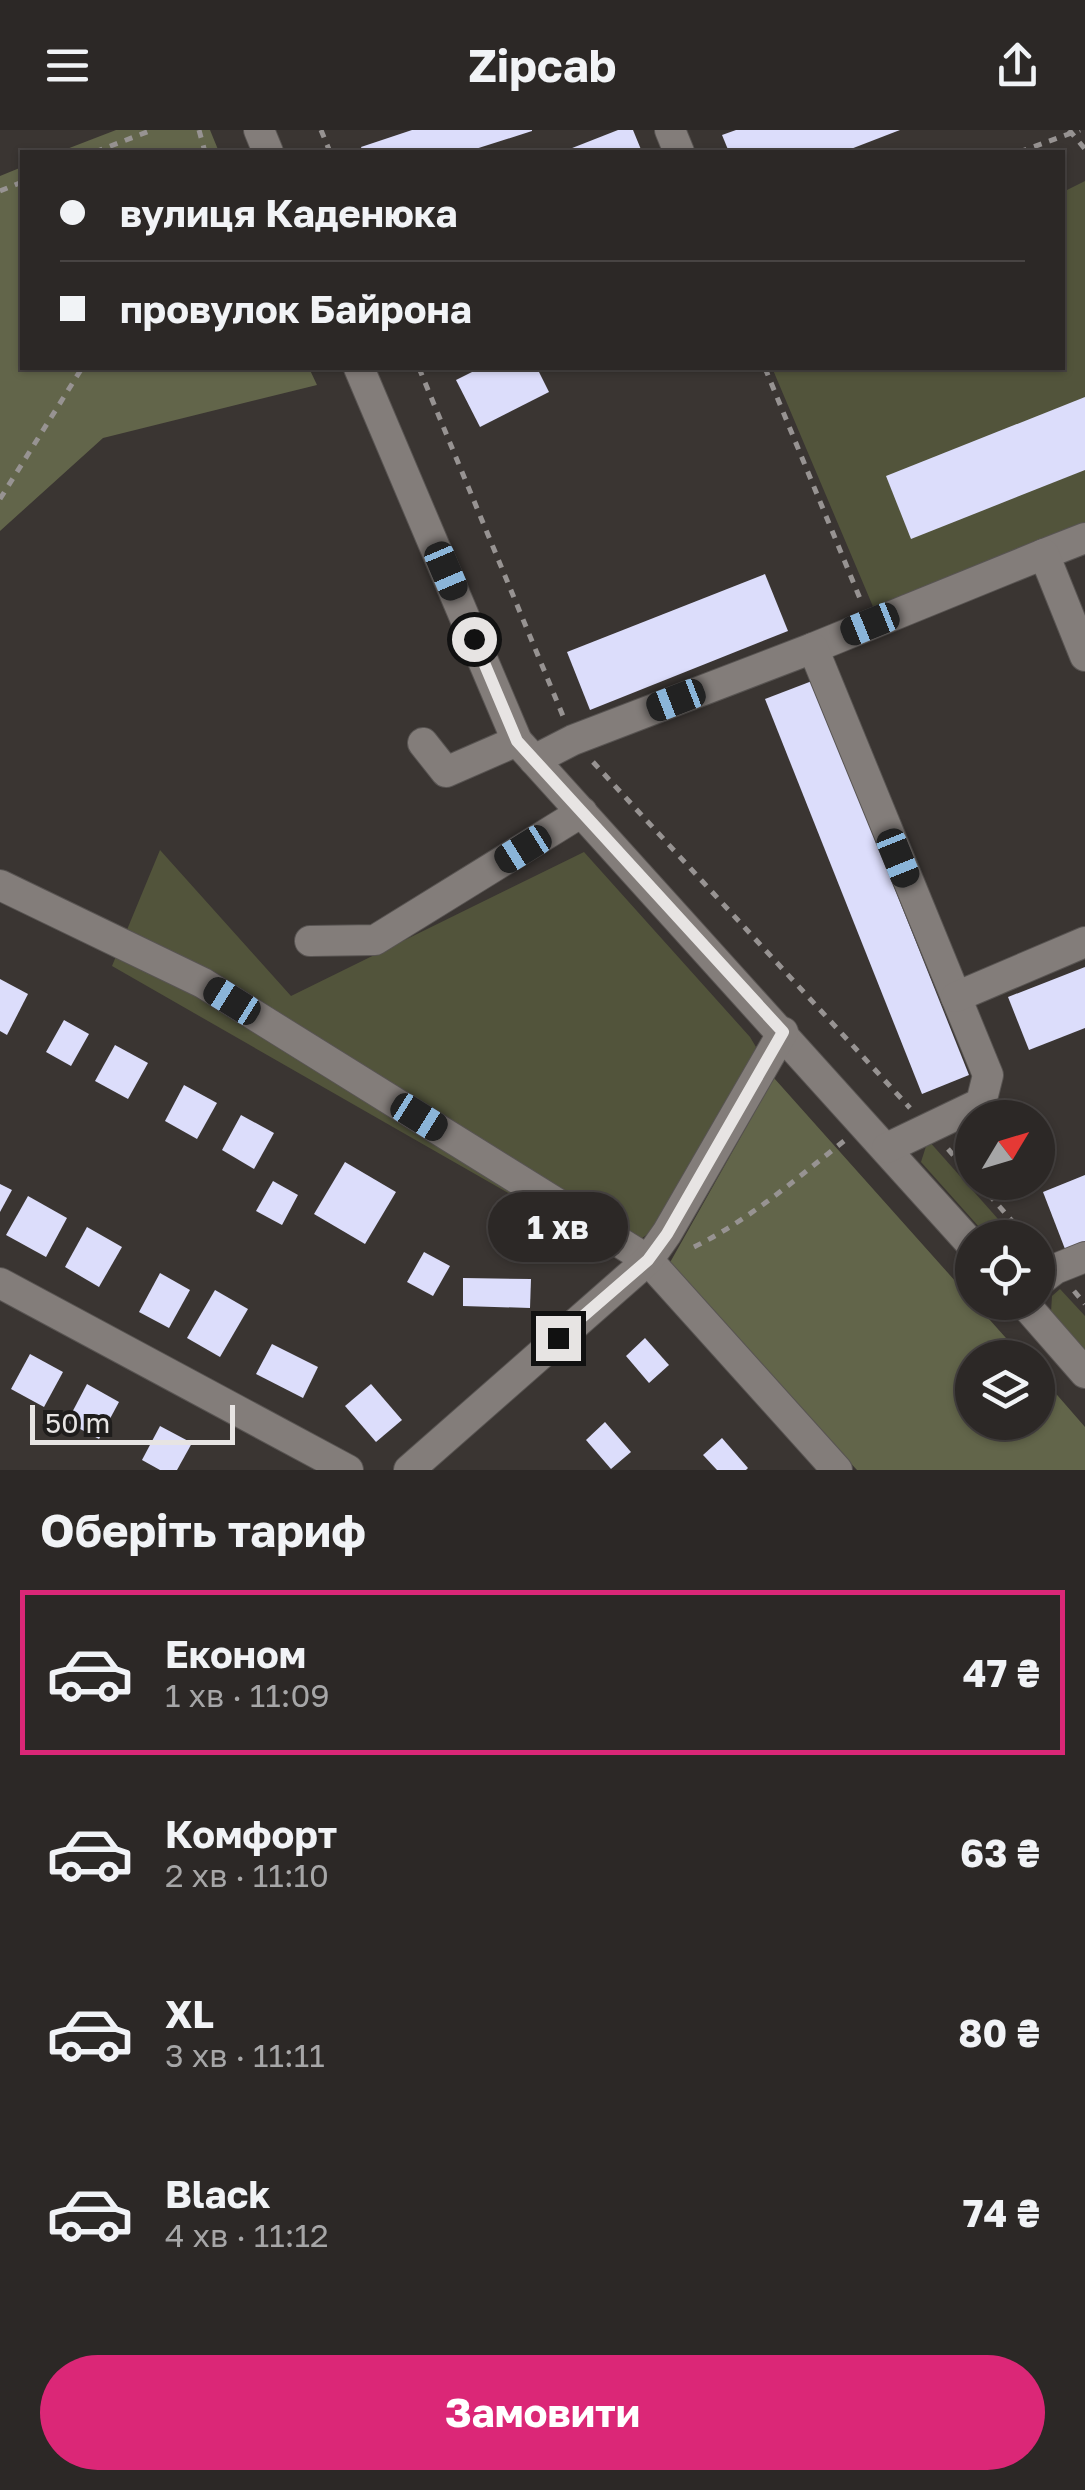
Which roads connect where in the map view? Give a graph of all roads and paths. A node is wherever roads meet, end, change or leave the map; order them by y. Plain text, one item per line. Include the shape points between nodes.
1 (152, 130) edge
2 (1080, 130) edge
3 (1071, 132) edge
4 (1085, 149) edge
5 (100, 150) edge
6 (1024, 150) edge
7 (81, 370) edge
8 (360, 370) edge
9 (420, 370) edge
10 (766, 370) edge
11 (0, 499) edge
12 (1085, 538) edge
13 (1044, 554) junction
14 (870, 624) junction
15 (813, 648) junction
16 (1085, 656) edge
17 (573, 740) junction
18 (423, 743) dead end
19 (526, 750) junction
20 (582, 812) junction
21 (0, 885) edge
22 (310, 942) dead end
23 (1085, 942) edge
24 (956, 997) junction
25 (783, 1032) junction
26 (866, 1124) junction
27 (929, 1128) junction
28 (886, 1148) junction
29 (955, 1157) edge
30 (993, 1200) edge
31 (1011, 1220) edge
32 (955, 1226) edge
33 (692, 1248) dead end
34 (1085, 1258) edge
35 (648, 1260) junction
36 (1055, 1269) edge
37 (0, 1283) edge
38 (1039, 1320) edge
39 (1085, 1373) edge
40 (348, 1470) edge
41 (408, 1470) edge
42 (837, 1470) edge

1 - 5 path
2 - 3 path
3 - 4 path
3 - 6 path
7 - 11 path
8 - 19 street
9 - 17 path
10 - 14 path
12 - 13 street
13 - 14 street
13 - 16 street
14 - 15 street
15 - 17 street
15 - 24 street
17 - 19 street
17 - 27 path
18 - 19 street via 446,772
19 - 20 street
20 - 22 street via 375,940
20 - 25 street
21 - 35 street via 203,983
23 - 24 street
24 - 27 street via 988,1075 980,1103
25 - 26 street
25 - 35 street
26 - 28 street
26 - 33 path via 762,1206
27 - 28 street
27 - 29 path
28 - 32 street
30 - 31 path
34 - 36 street
35 - 41 street
35 - 42 street
37 - 40 street
38 - 39 street

